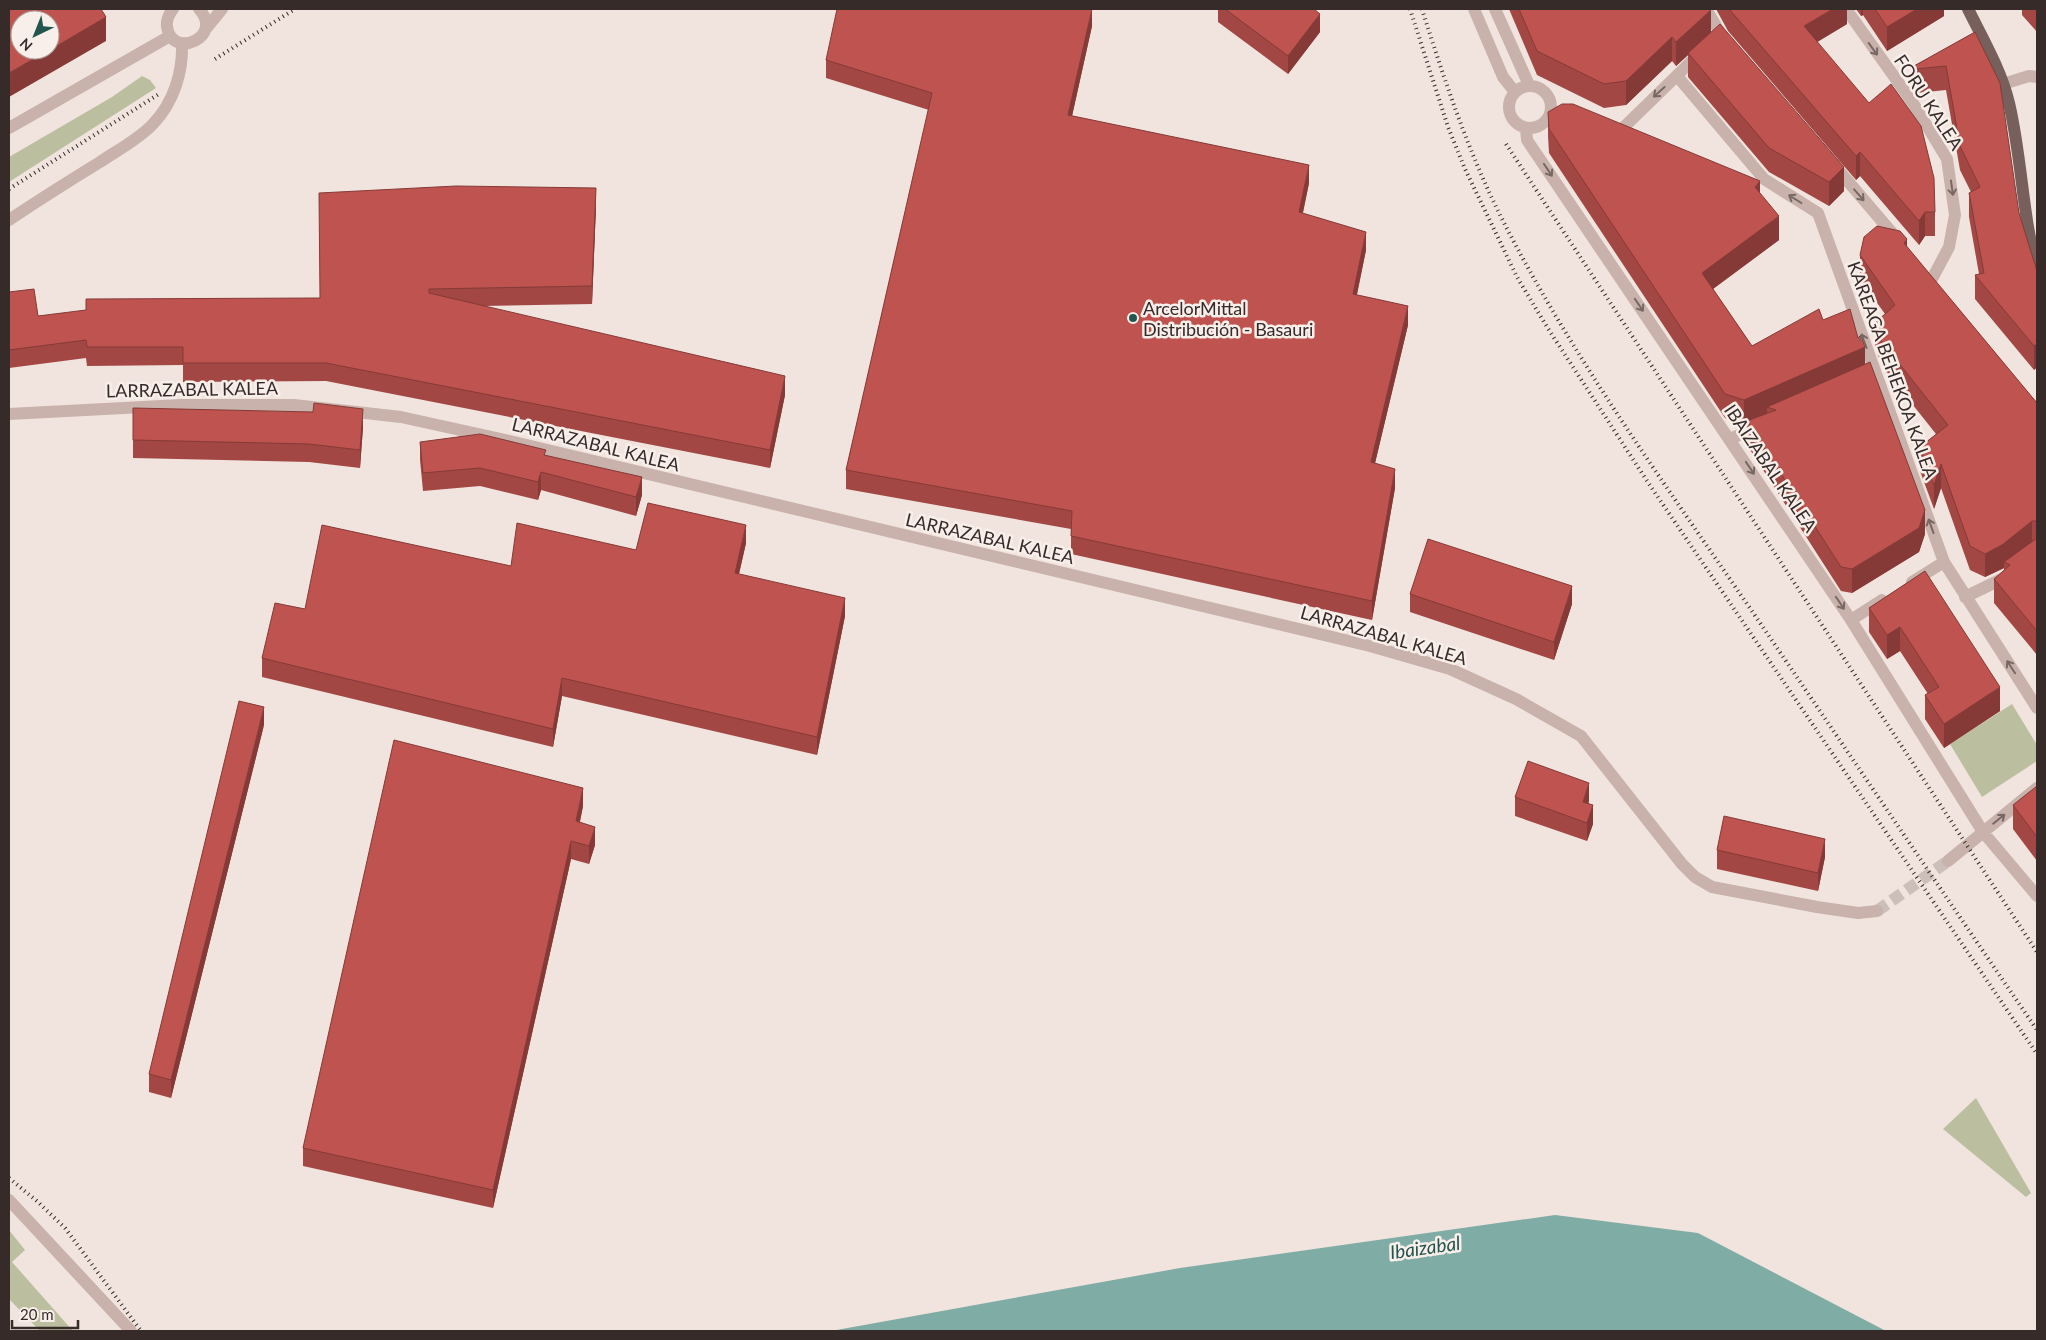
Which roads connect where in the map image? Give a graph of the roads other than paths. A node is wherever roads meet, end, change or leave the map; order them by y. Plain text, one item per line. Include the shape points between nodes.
1 (173, 9) edge
2 (199, 9) edge
3 (222, 9) edge
4 (1474, 9) edge
5 (1495, 9) edge
6 (1706, 9) edge
7 (1846, 9) edge
8 (1968, 9) edge
9 (205, 30) junction
10 (170, 36) junction
11 (1721, 36) junction
12 (182, 43) junction
13 (1732, 50) edge
14 (1676, 76) junction
15 (2037, 77) edge
16 (2003, 84) junction
17 (1530, 85) junction
18 (1514, 92) junction
19 (1551, 111) junction
20 (1566, 114) edge
21 (1606, 124) edge
22 (9, 128) edge
23 (1526, 128) junction
24 (1822, 152) edge
25 (9, 220) edge
26 (1906, 249) edge
27 (2037, 268) edge
28 (1932, 279) edge
29 (1877, 374) junction
30 (1864, 380) edge
31 (9, 414) edge
32 (1776, 419) edge
33 (1730, 439) junction
34 (1944, 562) junction
35 (2021, 565) edge
36 (1965, 597) junction
37 (1851, 620) junction
38 (2037, 708) edge
39 (2037, 788) edge
40 (1984, 832) junction
41 (1948, 861) tunnel mouth
42 (2037, 896) edge
43 (1877, 911) tunnel mouth
44 (9, 1200) edge
45 (131, 1331) edge

1 - 10 street via 166,23
2 - 9 street via 206,19
3 - 9 street
4 - 18 street via 1503,77
5 - 17 street
6 - 11 street
7 -> 28 street, FORU KALEA via 1913,103 1948,159 1956,215 1950,247
8 - 16 main road
9 - 12 street via 198,40
10 - 12 street
10 - 22 street
11 - 13 street
11 - 14 street
12 - 25 street via 180,76 154,124
14 -> 21 street via 1626,131
29 -> 14 street, KAREAGA BEHEKOA KALEA via 1818,213 1764,179
15 - 16 street via 2029,76
16 - 27 main road via 2016,134 2028,235
17 - 18 street
17 - 19 street via 1547,93
18 - 23 street via 1509,110 1515,122
19 - 20 street
19 - 23 street via 1545,122
23 -> 33 street, IBAIZABAL KALEA via 1528,140
24 -> 26 street
29 - 30 street
34 -> 29 street, KAREAGA BEHEKOA KALEA
31 - 43 street, LARRAZABAL KALEA via 181,405 294,405 401,418 501,438 1370,646 1450,669 1516,698 1582,736 1682,864 1712,887 1817,908 1858,913
32 - 33 street
33 -> 37 street, IBAIZABAL KALEA
34 - 36 street, KAREAGA BEHEKOA KALEA
34 - 37 street
35 - 36 street
38 -> 36 street, KAREAGA BEHEKOA KALEA
37 - 40 street, IBAIZABAL KALEA
40 -> 39 street
40 - 41 street
40 - 42 street, IBAIZABAL KALEA
44 - 45 street

